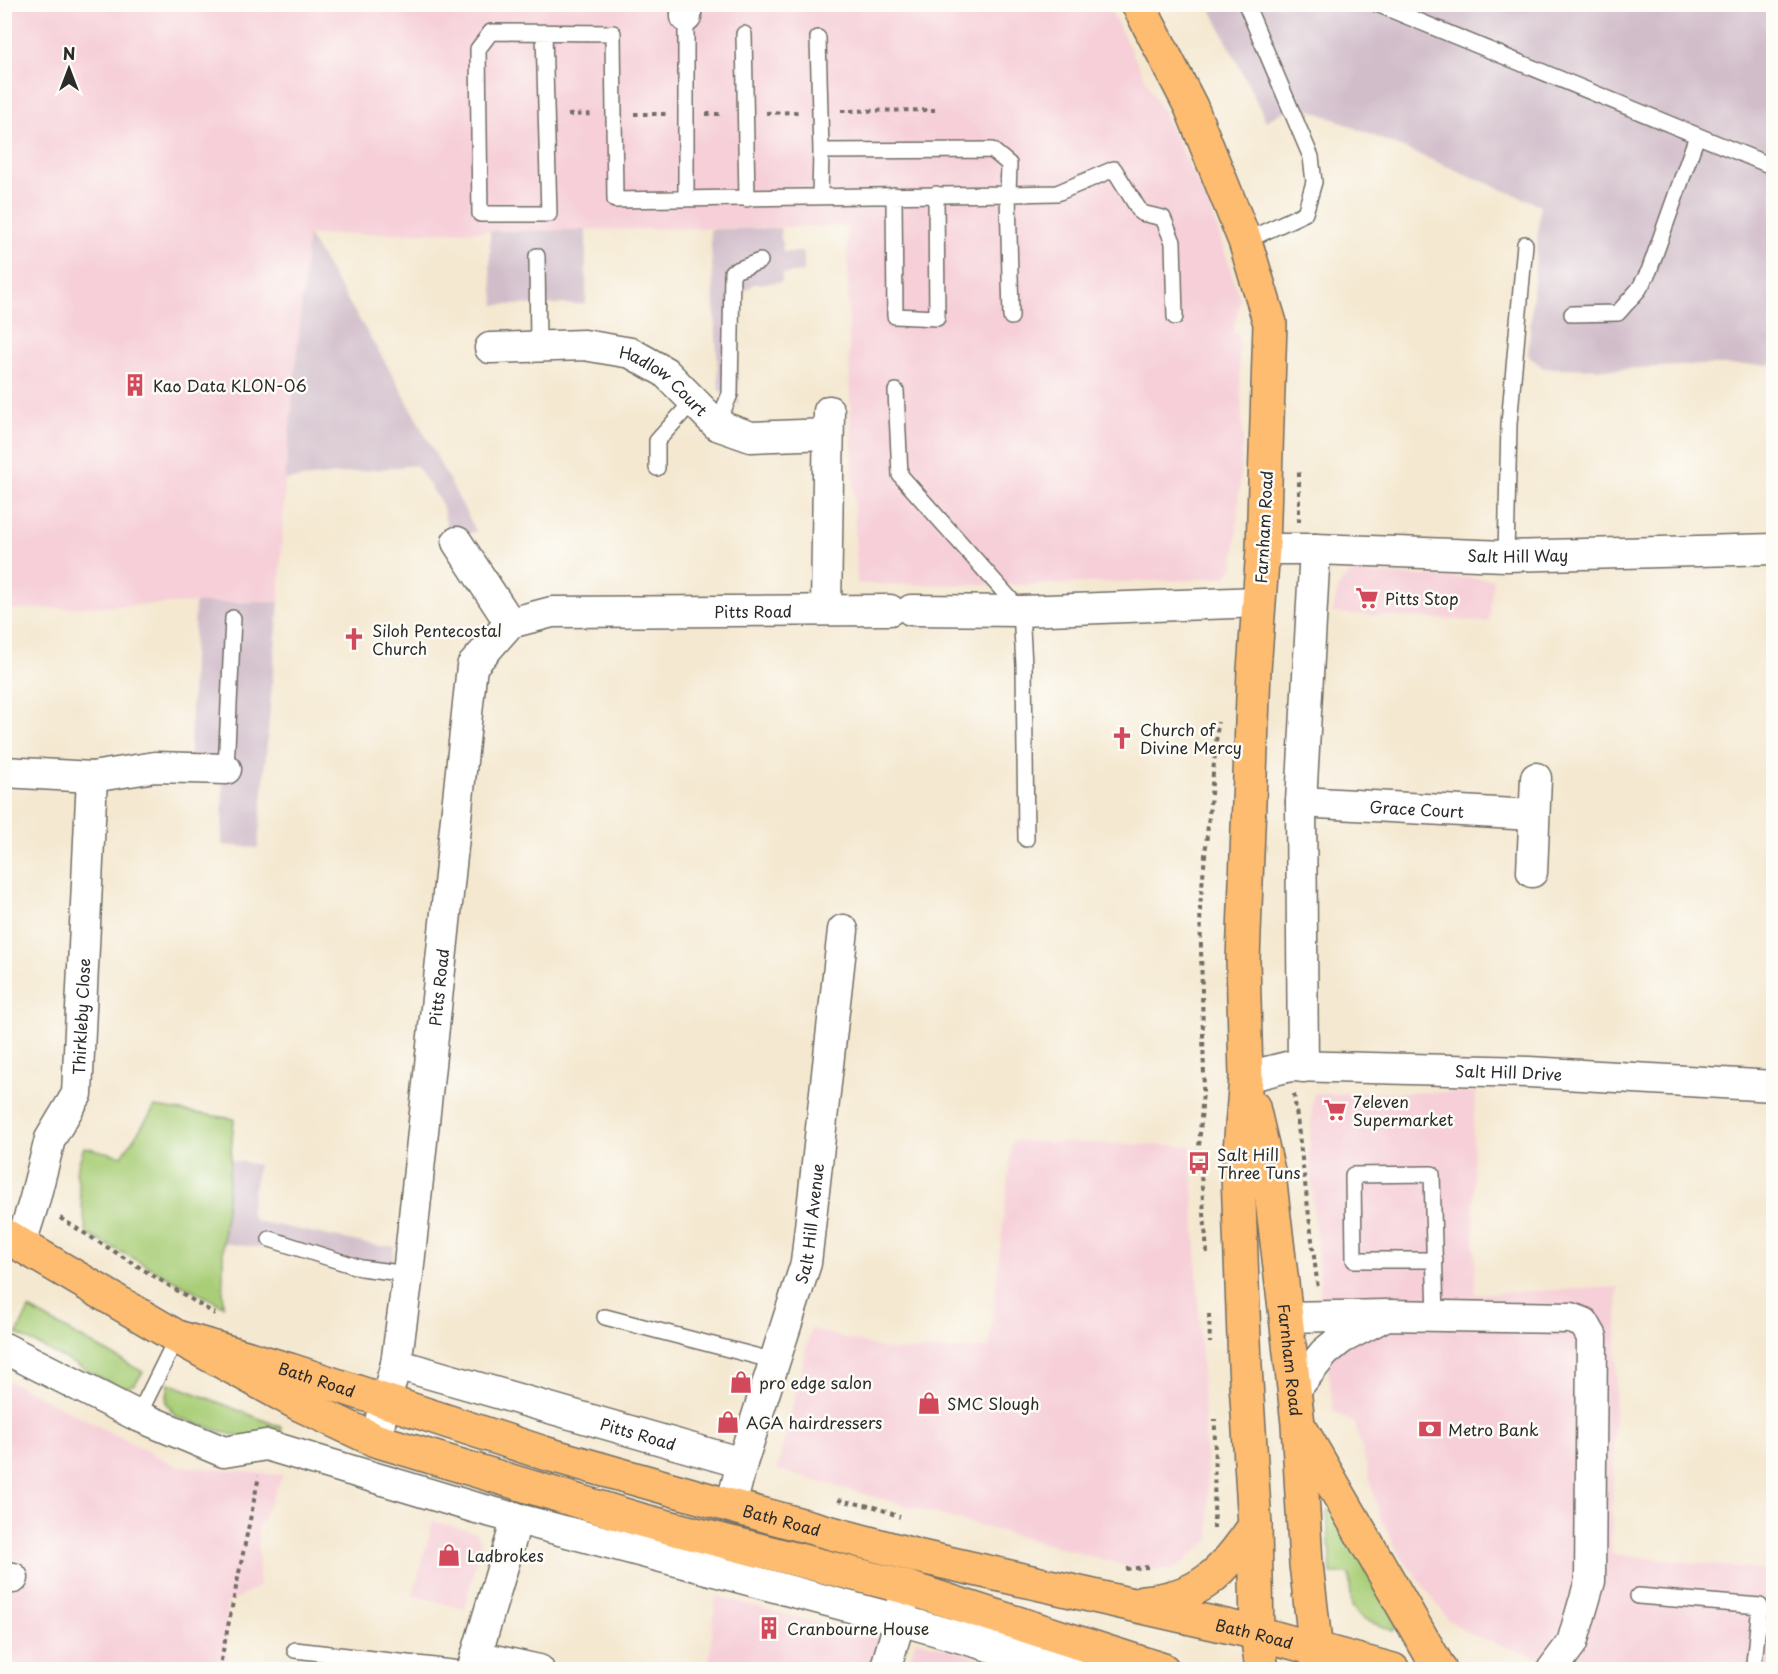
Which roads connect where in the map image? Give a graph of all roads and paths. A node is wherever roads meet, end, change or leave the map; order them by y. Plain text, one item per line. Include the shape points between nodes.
1 (1138, 4) edge
2 (1246, 4) edge
3 (1377, 4) edge
4 (686, 11) edge
5 (544, 33) junction
6 (744, 34) dead end
7 (818, 38) dead end
8 (1697, 136) junction
9 (821, 151) junction
10 (1773, 166) edge
11 (1008, 194) junction
12 (894, 195) junction
13 (936, 195) junction
14 (820, 196) junction
15 (686, 198) junction
16 (747, 199) junction
17 (1245, 241) junction
18 (1526, 244) dead end
19 (537, 256) dead end
20 (760, 261) dead end
21 (1572, 314) dead end
22 (1011, 317) dead end
23 (1175, 317) dead end
24 (538, 347) junction
25 (490, 348) dead end
26 (896, 391) dead end
27 (693, 402) junction
28 (717, 425) junction
29 (657, 468) dead end
30 (457, 542) dead end
31 (1263, 549) junction
32 (1316, 549) junction
33 (1773, 549) edge
34 (1506, 556) junction
35 (1259, 602) junction
36 (826, 609) junction
37 (1021, 611) junction
38 (233, 618) dead end
39 (510, 623) junction
40 (1219, 716) dead end
41 (226, 769) joint
42 (4, 772) edge
43 (92, 777) junction
44 (1536, 778) dead end
45 (1300, 802) junction
46 (1533, 814) junction
47 (1026, 839) dead end
48 (1532, 872) dead end
49 (843, 930) dead end
50 (1303, 1067) junction
51 (1246, 1077) junction
52 (1773, 1086) edge
53 (34, 1202) junction
54 (10, 1236) edge
55 (270, 1239) dead end
56 (1435, 1260) junction
57 (1208, 1261) dead end
58 (408, 1274) junction
59 (1209, 1306) dead end
60 (1386, 1315) junction
61 (1436, 1316) junction
62 (220, 1317) dead end
63 (605, 1317) dead end
64 (1286, 1317) junction
65 (177, 1337) junction
66 (4, 1348) edge
67 (1211, 1351) dead end
68 (774, 1361) junction
69 (396, 1364) junction
70 (1294, 1391) junction
71 (386, 1403) junction
72 (138, 1416) junction
73 (1215, 1418) dead end
74 (1298, 1424) junction
75 (375, 1440) junction
76 (266, 1445) junction
77 (742, 1463) junction
78 (834, 1499) dead end
79 (731, 1506) junction
80 (515, 1517) junction
81 (903, 1518) dead end
82 (1255, 1526) junction
83 (1214, 1536) dead end
84 (1156, 1566) dead end
85 (1118, 1568) dead end
86 (905, 1587) junction
87 (1638, 1596) dead end
88 (1096, 1597) junction
89 (900, 1620) junction
90 (1257, 1633) junction
91 (295, 1650) dead end
92 (1317, 1659) edge
93 (1754, 1663) dead end
94 (472, 1665) edge
95 (219, 1670) edge
96 (539, 1670) edge
97 (885, 1670) edge
98 (1072, 1670) edge
99 (1163, 1670) edge
100 (1262, 1670) edge
101 (1393, 1670) edge
102 (1440, 1670) edge
103 (1552, 1670) edge

1 - 17 main road, Farnham Road via 1191,107
2 - 17 lane via 1311,156 1314,182 1305,213
3 - 8 lane
4 - 15 lane
5 - 5 lane via 549,214 480,214 478,49 491,32
5 - 15 lane via 613,33 615,200
6 - 16 lane
7 - 9 lane
8 - 10 lane
8 - 21 lane via 1649,272 1639,290 1618,313
9 - 11 lane via 992,150 1008,164
9 - 14 lane
11 - 13 lane
11 - 22 lane
11 - 23 lane via 1057,193 1114,169 1141,213 1163,218 1173,242
12 - 13 lane
12 - 13 lane via 895,316 937,318
12 - 14 lane
14 - 16 lane
15 - 16 lane
17 - 31 main road, Farnham Road via 1270,323
18 - 34 lane via 1509,424
19 - 24 lane
20 - 28 lane via 732,272 730,394
24 - 25 street, Hadlow Court
24 - 27 street, Hadlow Court via 584,345 631,353 664,372
26 - 37 lane via 900,475
27 - 28 street, Hadlow Court
27 - 29 lane via 657,441
28 - 36 street, Hadlow Court via 751,436 828,422
30 - 39 street
31 - 32 street, Salt Hill Way
31 - 35 main road, Farnham Road
32 - 34 street, Salt Hill Way
32 - 45 street
33 - 34 street, Salt Hill Way
35 - 37 street, Pitts Road
35 - 51 main road, Farnham Road via 1244,949
36 - 37 street, Pitts Road
36 - 39 street, Pitts Road via 552,612
37 - 47 lane
38 - 41 lane
39 - 58 street, Pitts Road via 472,666
40 - 57 path via 1200,907 1204,1077 1199,1147
41 - 43 street via 155,767
42 - 43 street
43 - 53 street, Thirkleby Close via 77,1094 50,1139
44 - 46 street
45 - 46 street, Grace Court
45 - 50 street
46 - 48 street
49 - 68 street, Salt Hill Avenue via 806,1263
50 - 51 street, Salt Hill Drive via 1291,1066
50 - 52 street, Salt Hill Drive via 1529,1072
51 - 64 main road, Farnham Road via 1269,1175
51 - 82 main road, Farnham Road via 1238,1174
53 - 54 street, Thirkleby Close
53 - 62 path
54 - 65 main road, Bath Road
55 - 58 lane via 361,1268
56 - 56 lane via 1432,1174 1353,1175 1354,1260
56 - 61 lane
58 - 69 street, Pitts Road
59 - 67 path
60 - 61 street
60 - 64 street
60 - 70 street via 1341,1339 1324,1353
61 - 103 street via 1571,1318 1584,1323 1592,1337 1590,1581 1572,1643
63 - 68 lane
64 - 70 main road, Farnham Road
65 - 71 main road, Bath Road
65 - 72 lane
65 - 75 main road, Bath Road via 299,1404
66 - 72 street
68 - 77 street, Salt Hill Avenue
69 - 71 street, Pitts Road
69 - 77 street, Pitts Road
70 - 74 main road, Farnham Road
71 - 75 street, Pitts Road
71 - 79 main road, Bath Road
72 - 76 street via 224,1452
73 - 83 path
74 - 92 main road, Farnham Road via 1306,1564
74 - 102 main road
75 - 86 main road, Bath Road via 644,1521
76 - 80 street
76 - 95 path
77 - 79 street, Salt Hill Avenue
78 - 81 path via 875,1507
79 - 88 main road, Bath Road via 917,1556
80 - 89 street
80 - 94 street
82 - 88 main road via 1228,1563 1185,1594 1135,1603
82 - 90 main road, Farnham Road
84 - 85 path
86 - 89 street
86 - 99 main road, Bath Road
87 - 93 lane via 1760,1606
88 - 90 main road, Bath Road
89 - 97 street
89 - 98 street
90 - 92 main road, Bath Road
90 - 100 main road, Farnham Road
91 - 94 lane
92 - 101 main road, Bath Road
94 - 96 street

